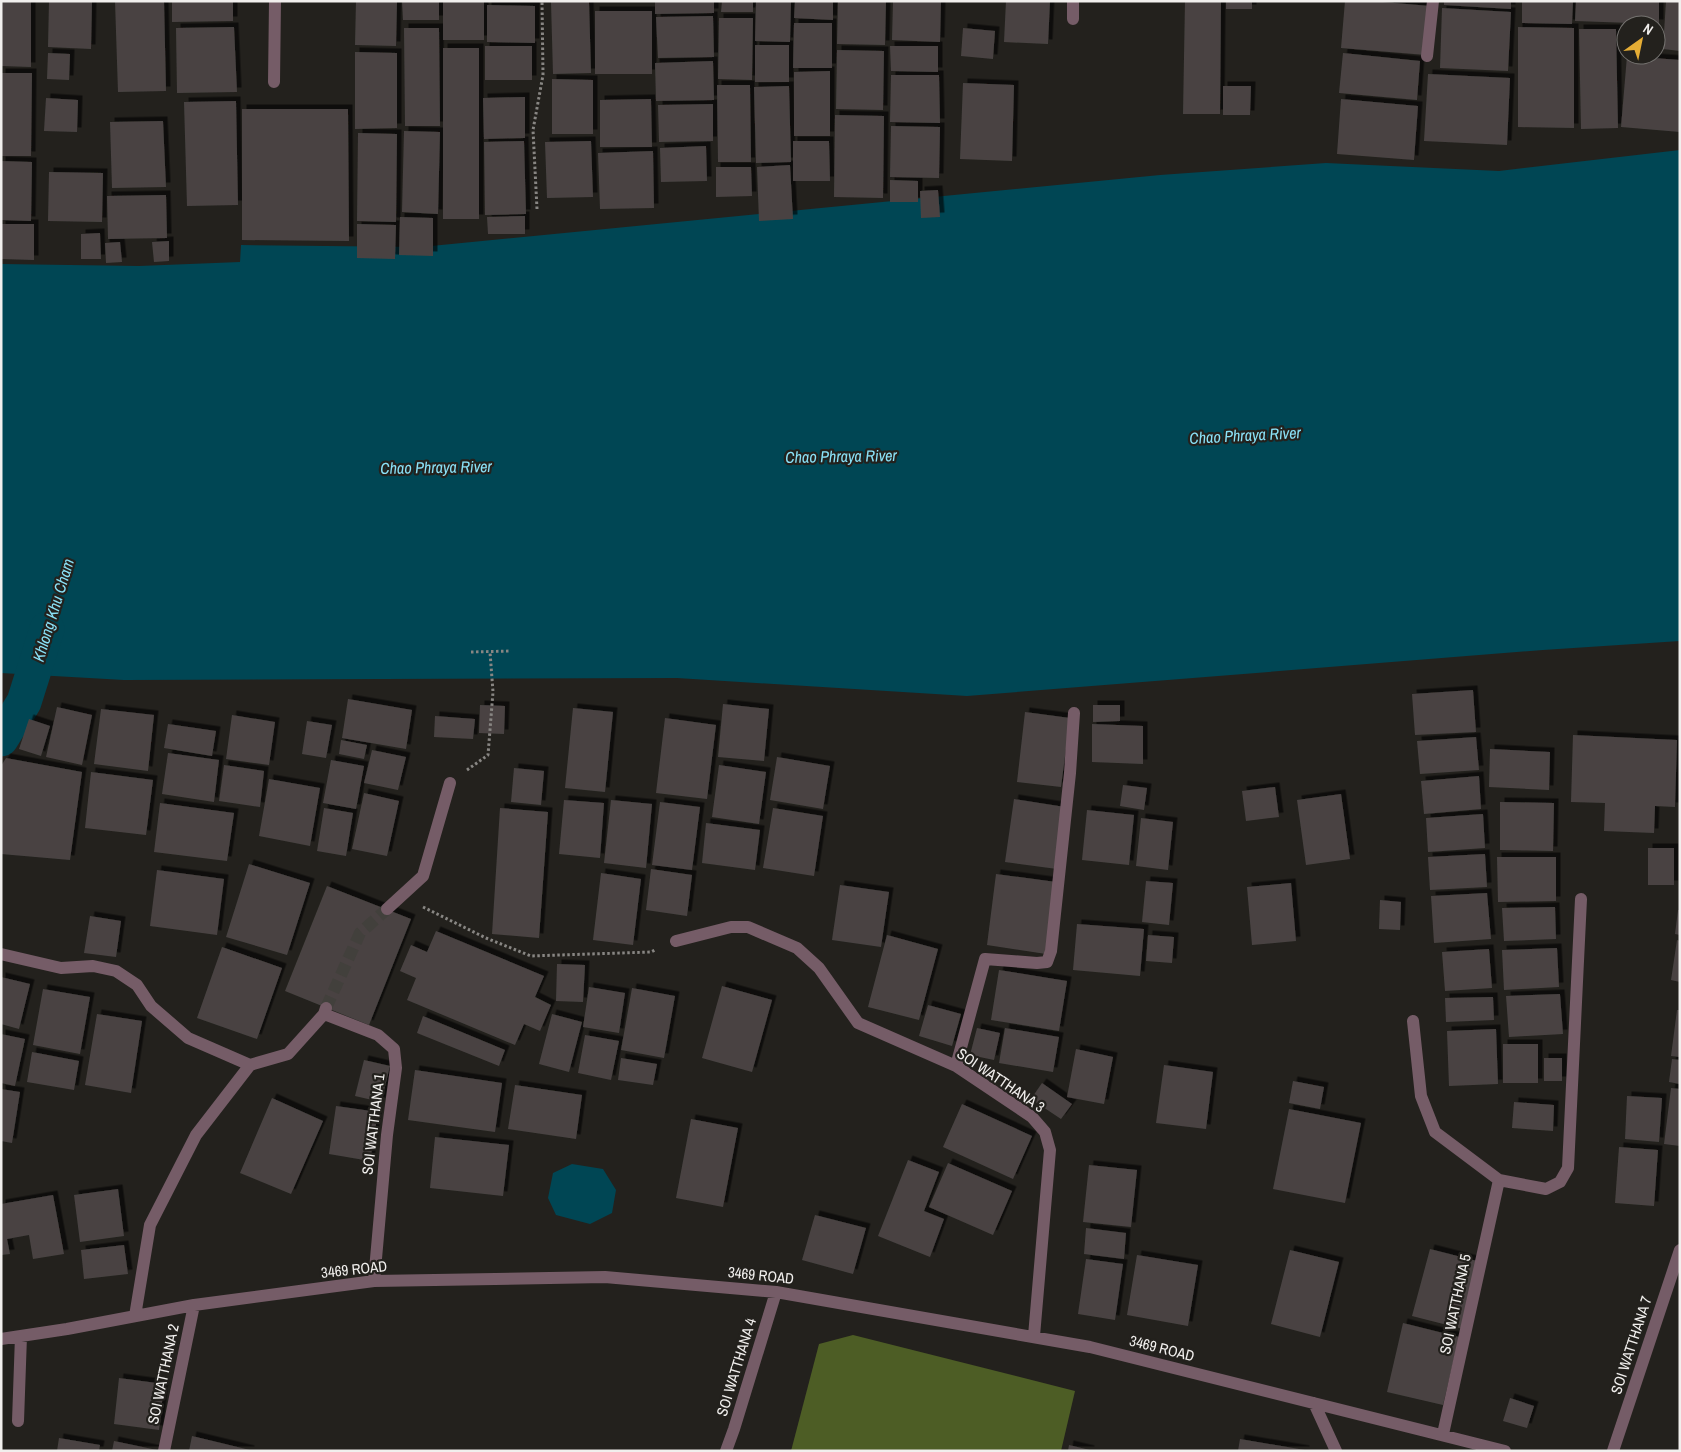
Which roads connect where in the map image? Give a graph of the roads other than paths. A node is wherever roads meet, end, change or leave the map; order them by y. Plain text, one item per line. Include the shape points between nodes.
1 (274, 1) edge
2 (1073, 1) edge
3 (1433, 1) edge
4 (1073, 19) dead end
5 (1427, 56) dead end
6 (274, 82) dead end
7 (1074, 714) dead end
8 (450, 783) road end
9 (1581, 898) dead end
10 (387, 909) tunnel mouth
11 (676, 941) road end
12 (1, 954) edge
13 (1413, 1021) dead end
14 (250, 1065) junction
15 (956, 1066) junction
16 (1499, 1180) junction
17 (1680, 1250) edge
18 (374, 1281) junction
19 (776, 1292) junction
20 (194, 1305) junction
21 (135, 1316) junction
22 (21, 1336) junction
23 (1034, 1336) junction
24 (1, 1339) edge
25 (1314, 1402) junction
26 (18, 1422) dead end
27 (1443, 1434) junction
28 (164, 1451) edge
29 (726, 1451) edge
30 (1336, 1451) edge
31 (1505, 1451) edge
32 (1613, 1451) edge

1 - 6 street
2 - 4 street
3 - 5 street
7 - 15 street via 1051,951 1047,962 1037,964 985,959
8 - 10 street via 423,876
9 - 16 street via 1568,1168 1560,1182 1546,1190
11 - 15 street, SOI WATTHANA 3 via 731,927 748,927 797,948 819,968 858,1022
12 - 14 street via 61,968 93,966 116,971 137,985 151,1006 188,1038
13 - 16 street via 1421,1096 1435,1132
14 - 18 street, SOI WATTHANA 1 via 288,1054 325,1011 378,1035 394,1049 396,1068
14 - 21 street via 196,1134 150,1225
15 - 23 street, SOI WATTHANA 3 via 1032,1117 1045,1132 1050,1150
16 - 27 street, SOI WATTHANA 5
17 - 32 street, SOI WATTHANA 7
18 - 19 street, 3469 ROAD via 605,1277
18 - 20 street, 3469 ROAD
19 - 23 street, 3469 ROAD
19 - 29 street, SOI WATTHANA 4
20 - 21 street, 3469 ROAD
20 - 28 street, SOI WATTHANA 2
21 - 22 street, 3469 ROAD
22 - 24 street, 3469 ROAD
22 - 26 street
23 - 25 street, 3469 ROAD
25 - 27 street, 3469 ROAD
25 - 30 street
27 - 31 street, 3469 ROAD

